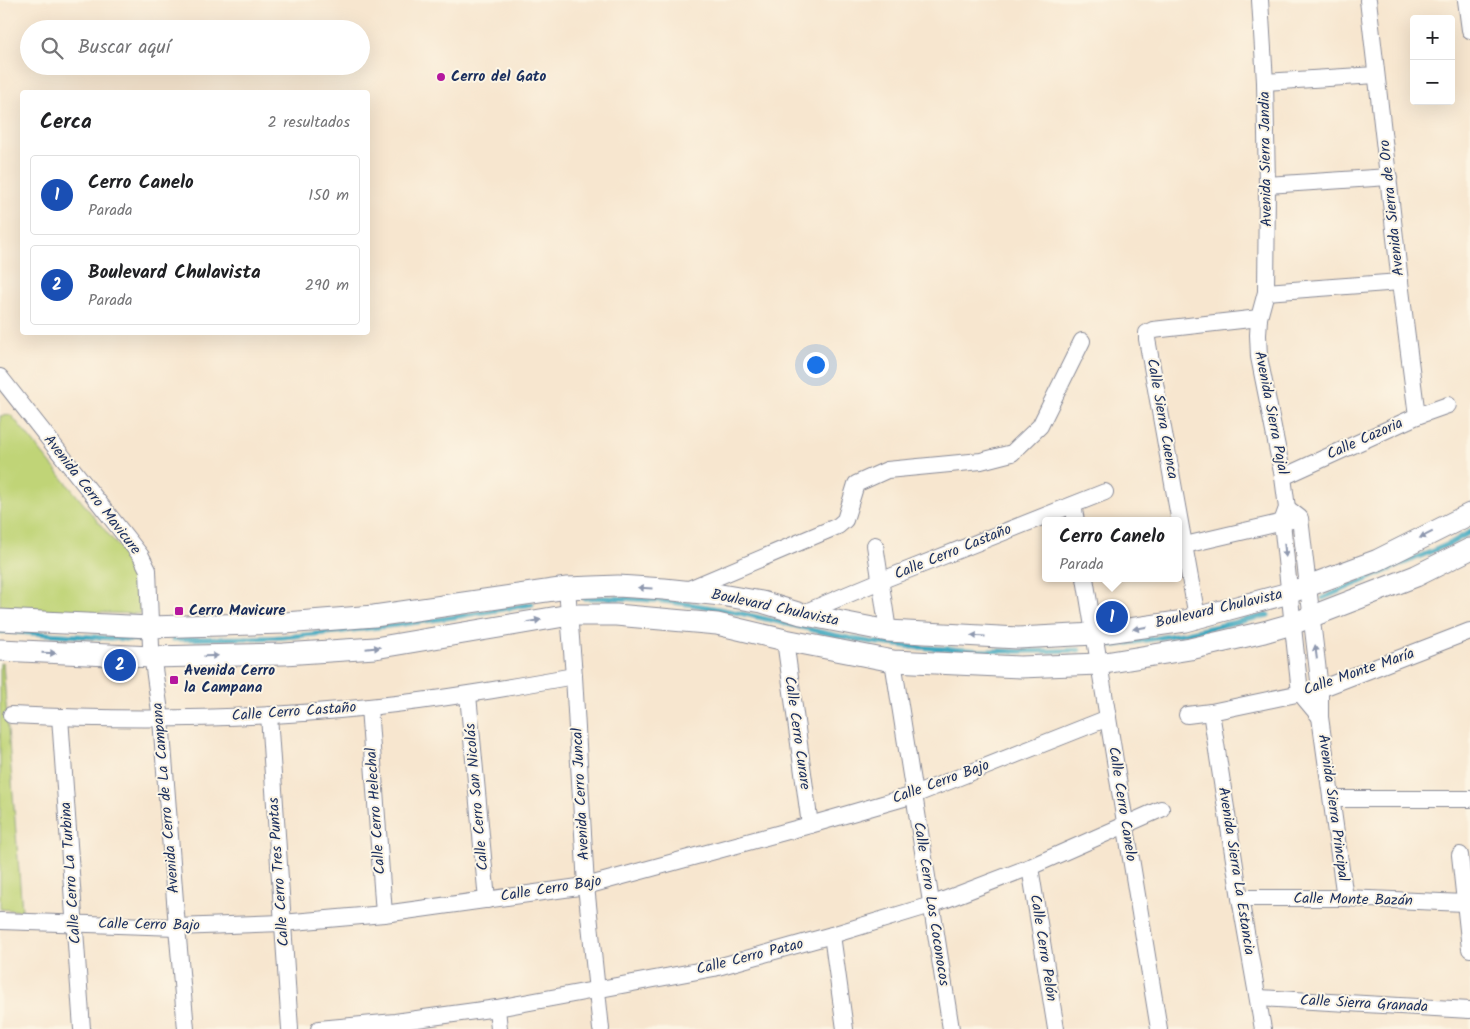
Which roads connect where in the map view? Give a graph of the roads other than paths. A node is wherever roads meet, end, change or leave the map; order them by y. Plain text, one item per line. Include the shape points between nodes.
1 (1260, 0) edge
2 (1368, 0) edge
3 (1466, 0) edge
4 (1470, 30) edge
5 (1376, 75) junction
6 (1264, 82) junction
7 (1389, 177) junction
8 (1267, 185) junction
9 (1400, 282) junction
10 (1266, 292) junction
11 (1259, 318) junction
12 (1082, 341) dead end
13 (0, 377) edge
14 (1448, 405) dead end
15 (1417, 416) junction
16 (1283, 476) junction
17 (1105, 492) dead end
18 (1074, 513) edge
19 (1470, 514) edge
20 (1285, 515) junction
21 (1180, 517) edge
22 (1042, 524) edge
23 (1182, 529) edge
24 (875, 545) dead end
25 (1185, 545) junction
26 (1470, 549) edge
27 (880, 581) junction
28 (1086, 582) edge
29 (1309, 585) junction
30 (567, 588) junction
31 (684, 591) junction
32 (1289, 593) junction
33 (801, 614) junction
34 (570, 615) junction
35 (1197, 617) junction
36 (0, 620) edge
37 (1302, 620) junction
38 (150, 627) junction
39 (888, 631) junction
40 (1470, 631) edge
41 (1094, 634) junction
42 (785, 640) junction
43 (0, 650) edge
44 (152, 657) junction
45 (893, 661) junction
46 (1099, 664) junction
47 (574, 676) junction
48 (1320, 689) junction
49 (1300, 693) junction
50 (468, 695) junction
51 (369, 708) junction
52 (1211, 712) junction
53 (11, 715) dead end
54 (1187, 715) dead end
55 (269, 716) junction
56 (60, 717) junction
57 (1108, 718) junction
58 (1320, 718) junction
59 (161, 719) junction
60 (914, 795) junction
61 (1332, 799) junction
62 (1470, 799) edge
63 (1161, 809) dead end
64 (810, 825) junction
65 (1126, 825) junction
66 (1460, 855) dead end
67 (1030, 867) junction
68 (586, 886) junction
69 (1240, 898) junction
70 (1345, 898) junction
71 (487, 900) junction
72 (1465, 904) junction
73 (931, 905) junction
74 (384, 914) junction
75 (0, 921) edge
76 (282, 923) junction
77 (75, 924) junction
78 (177, 928) junction
79 (832, 936) junction
80 (1470, 949) edge
81 (597, 989) junction
82 (1258, 998) junction
83 (497, 1008) junction
84 (1470, 1010) edge
85 (395, 1026) edge
86 (82, 1029) edge
87 (186, 1029) edge
88 (290, 1029) edge
89 (319, 1029) edge
90 (498, 1029) edge
91 (601, 1029) edge
92 (845, 1029) edge
93 (951, 1029) edge
94 (1056, 1029) edge
95 (1159, 1029) edge
96 (1263, 1029) edge

1 - 6 street, Avenida Sierra Jandia
2 - 5 street, Avenida Sierra de Oro
3 - 4 street
5 - 6 street
5 - 7 street, Avenida Sierra de Oro
6 - 8 street, Avenida Sierra Jandia
7 - 8 street
7 - 9 street, Avenida Sierra de Oro
8 - 10 street, Avenida Sierra Jandia
9 - 10 street
9 - 15 street, Avenida Sierra de Oro
10 - 11 street, Avenida Sierra Jandia
11 - 16 street, Avenida Sierra Pajal via 1259,357
11 - 21 street, Calle Sierra Cuenca via 1147,333
12 - 31 street via 1040,426 1012,452 981,461 887,470 856,484 845,520 838,526
13 - 38 street, Avenida Cerro Mavicure via 141,556 148,570
14 - 15 street, Calle Cazoria
15 - 16 street, Calle Cazoria
16 - 20 street, Avenida Sierra Pajal
17 - 18 street, Calle Cerro Castaño
19 -> 29 street, Boulevard Chulavista via 1378,560
20 - 25 street
20 - 29 street via 1300,518
20 -> 32 street, Avenida Sierra Pajal
22 - 27 street, Calle Cerro Castaño
23 - 25 street, Calle Sierra Cuenca
24 - 27 street
25 - 35 street, Calle Sierra Cuenca
26 - 37 street, Boulevard Chulavista via 1416,576
27 - 33 street, Calle Cerro Castaño
27 - 39 street
28 - 41 street, Calle Cerro Canelo
29 - 32 street, Boulevard Chulavista
29 - 37 street
31 -> 30 street, Boulevard Chulavista via 618,586
30 - 34 street, Avenida Cerro Juncal
30 - 38 street, Boulevard Chulavista via 374,616 284,623
31 - 33 street, Boulevard Chulavista via 762,602
32 - 35 street, Boulevard Chulavista
32 - 37 street, Avenida Sierra Pajal
33 - 39 street, Boulevard Chulavista
34 - 42 street, Boulevard Chulavista via 616,615 717,624
44 -> 34 street, Boulevard Chulavista via 375,648
34 - 47 street, Avenida Cerro Juncal
35 -> 41 street, Boulevard Chulavista
36 - 38 street, Boulevard Chulavista
37 - 46 street, Boulevard Chulavista via 1190,649
48 -> 37 street, Avenida Sierra Principal
37 - 49 street
38 - 44 street, Avenida Cerro de La Campana
41 -> 39 street, Boulevard Chulavista via 1018,638
40 - 48 street, Calle Monte María
41 - 46 street, Calle Cerro Canelo
42 - 45 street, Boulevard Chulavista
42 - 64 street, Calle Cerro Curare
43 -> 44 street, Boulevard Chulavista
44 - 59 street, Avenida Cerro de La Campana
45 - 46 street, Boulevard Chulavista via 1020,667
45 - 60 street, Calle Cerro Los Coconocos
46 - 57 street, Calle Cerro Canelo
47 - 50 street, Calle Cerro Castaño
47 - 68 street, Avenida Cerro Juncal
48 - 49 street, Calle Monte María
48 - 58 street, Avenida Sierra Principal
49 - 52 street, Calle Monte María
49 - 58 street
50 - 51 street, Calle Cerro Castaño
50 - 71 street, Calle Cerro San Nicolás
51 - 55 street, Calle Cerro Castaño
51 - 74 street, Calle Cerro Helechal
52 - 54 street, Calle Monte María
52 - 69 street, Avenida Sierra La Estancia
53 - 56 street, Calle Cerro Castaño
55 - 59 street, Calle Cerro Castaño
55 - 76 street, Calle Cerro Tres Puntas
56 - 59 street, Calle Cerro Castaño
56 - 77 street, Calle Cerro La Turbina
57 - 60 street, Calle Cerro Bajo
57 - 65 street, Calle Cerro Canelo
58 - 61 street, Avenida Sierra Principal
59 - 78 street, Avenida Cerro de La Campana
60 - 64 street, Calle Cerro Bajo
60 - 73 street, Calle Cerro Los Coconocos
61 - 62 street
61 - 70 street, Avenida Sierra Principal
63 - 65 street, Calle Cerro Patao
64 - 68 street, Calle Cerro Bajo
65 - 67 street, Calle Cerro Patao
65 - 95 street, Calle Cerro Canelo
66 - 72 street
67 - 73 street, Calle Cerro Patao
67 - 94 street, Calle Cerro Pelón
68 - 71 street, Calle Cerro Bajo
68 - 81 street, Avenida Cerro Juncal
69 - 70 street, Calle Monte Bazán
69 - 82 street, Avenida Sierra La Estancia
70 - 72 street, Calle Monte Bazán
71 - 74 street, Calle Cerro Bajo
72 - 80 street
73 - 79 street, Calle Cerro Patao
73 - 93 street, Calle Cerro Los Coconocos
74 - 76 street, Calle Cerro Bajo
75 - 77 street, Calle Cerro Bajo
76 - 78 street, Calle Cerro Bajo
76 - 88 street, Calle Cerro Tres Puntas
77 - 78 street, Calle Cerro Bajo
77 - 86 street, Calle Cerro La Turbina
78 - 87 street, Avenida Cerro de La Campana
79 - 81 street, Calle Cerro Patao via 714,968
79 - 92 street
81 - 83 street, Calle Cerro Patao
81 - 91 street, Avenida Cerro Juncal
82 - 84 street, Calle Sierra Granada
82 - 96 street, Avenida Sierra La Estancia
83 - 85 street, Calle Cerro Patao
83 - 90 street
85 - 89 street, Calle Cerro Patao

